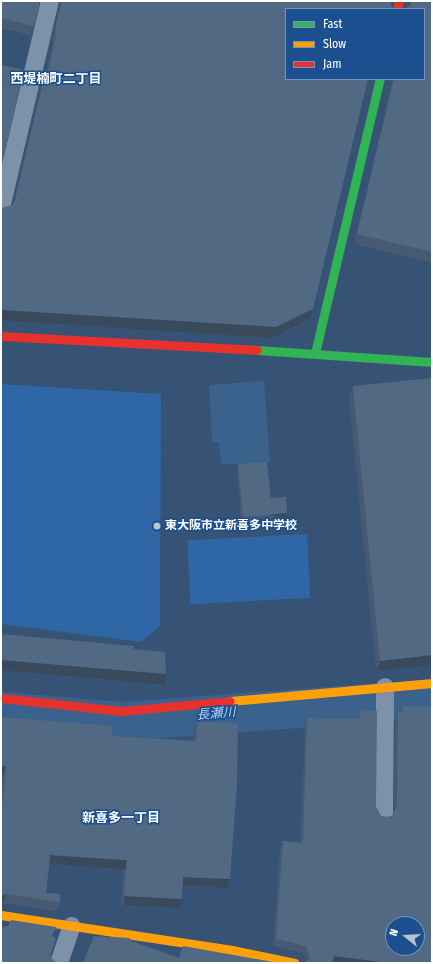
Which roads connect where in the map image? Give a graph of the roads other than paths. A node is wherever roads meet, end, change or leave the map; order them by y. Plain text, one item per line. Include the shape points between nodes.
1 (50, 1) edge
2 (380, 80) edge
3 (1, 208) edge
4 (1, 336) edge
5 (315, 353) junction
6 (432, 362) edge
7 (432, 683) edge
8 (1, 698) edge
9 (384, 700) junction
10 (384, 814) dead end
11 (1, 915) edge
12 (72, 926) junction
13 (230, 956) edge
14 (59, 963) edge
15 (295, 963) edge

1 - 3 street
2 - 5 street
4 - 5 street
5 - 6 street
7 - 9 street
8 - 9 street via 121,711
9 - 10 street
11 - 12 street
12 - 13 street
12 - 14 street
13 - 15 street

